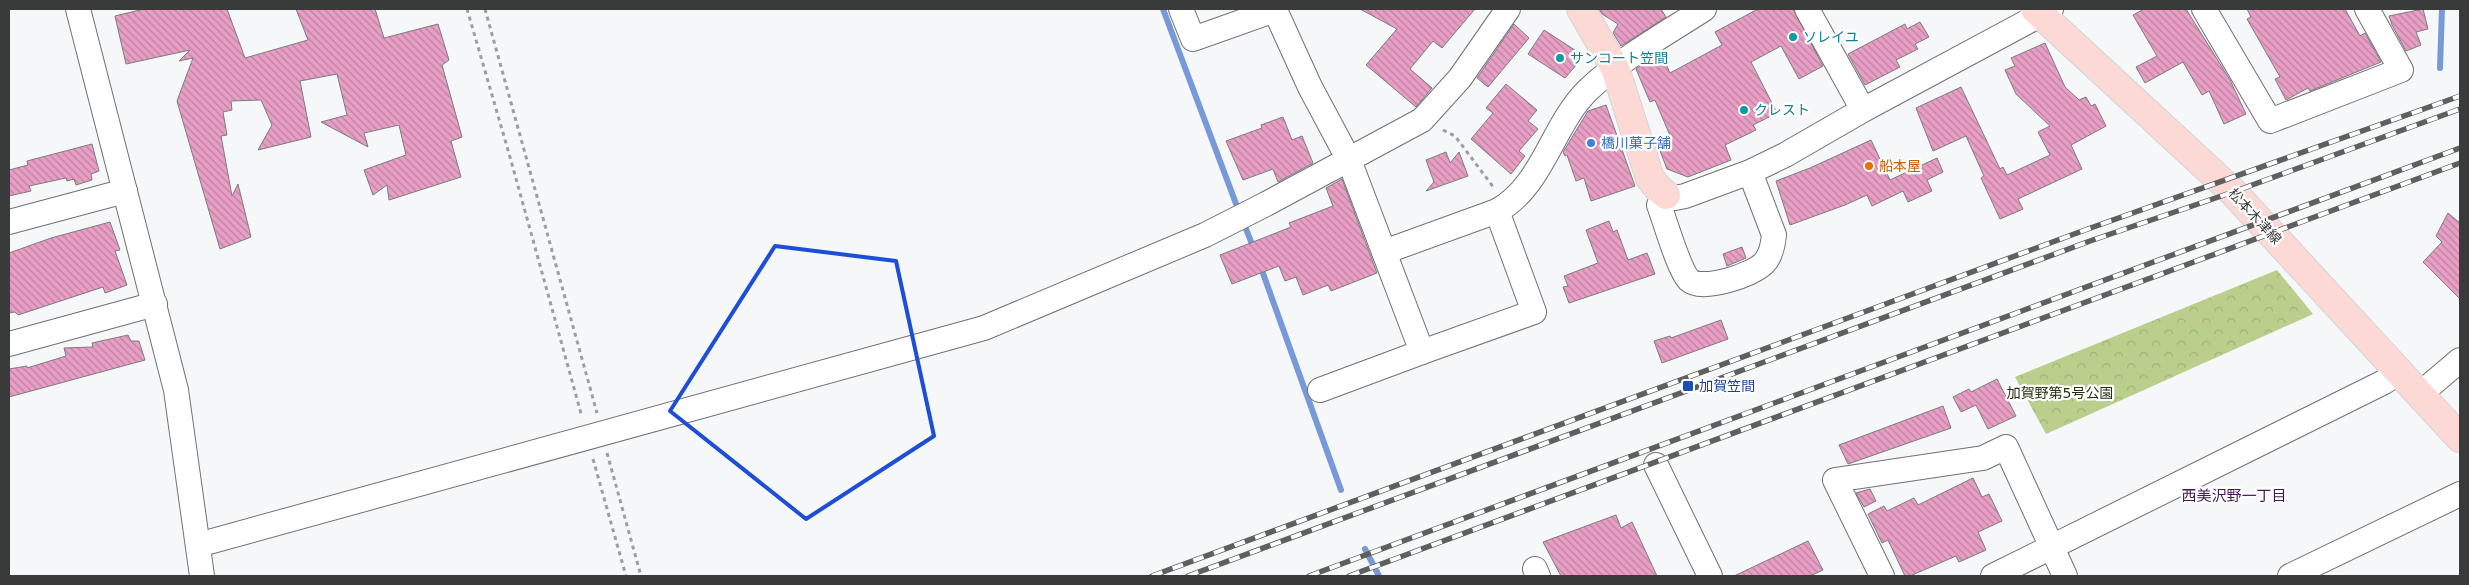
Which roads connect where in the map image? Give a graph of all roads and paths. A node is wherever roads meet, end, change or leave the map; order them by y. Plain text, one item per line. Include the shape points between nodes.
1 (78, 9) edge
2 (467, 9) edge
3 (485, 9) edge
4 (1181, 9) edge
5 (1508, 9) edge
6 (1581, 9) edge
7 (1704, 9) edge
8 (1807, 9) edge
9 (2204, 9) edge
10 (2367, 9) edge
11 (2042, 11) edge
12 (1615, 68) junction
13 (1863, 110) junction
14 (1422, 120) junction
15 (1349, 160) junction
16 (1750, 172) junction
17 (125, 191) junction
18 (1666, 195) junction
19 (1502, 208) junction
20 (9, 222) edge
21 (1384, 252) junction
22 (155, 304) junction
23 (9, 344) edge
24 (1422, 352) junction
25 (2460, 360) edge
26 (2400, 371) junction
27 (1320, 390) dead end
28 (2420, 394) junction
29 (595, 435) junction
30 (2460, 438) edge
31 (1656, 465) dead end
32 (2460, 494) edge
33 (198, 545) junction
34 (2052, 549) junction
35 (202, 576) edge
36 (626, 576) edge
37 (641, 576) edge
38 (1710, 576) edge
39 (1882, 576) edge
40 (1993, 576) edge
41 (2065, 576) edge
42 (2290, 576) edge

1 - 17 street
2 - 29 path
3 - 29 path
4 - 15 street via 1193,40 1275,10 1310,87
5 - 14 street via 1460,78
6 - 12 main road
7 - 12 street
8 - 13 street
9 - 10 street via 2270,121 2400,70
11 - 13 street
11 - 26 main road, 松本木津線 via 2233,192
12 - 18 main road via 1650,178
12 - 19 street via 1587,91 1532,177
13 - 16 street
14 - 15 street
14 - 19 path via 1455,136
15 - 21 street
15 - 29 street via 1204,235 984,328
16 - 18 street via 1685,196 1675,198
16 - 18 street via 1774,235 1773,246 1764,263 1754,271 1708,286 1696,284 1685,274 1659,205
17 - 20 street
17 - 22 street
19 - 21 street
19 - 24 street via 1534,312
21 - 24 street
22 - 23 street
22 - 33 street via 176,390
24 - 27 street
25 - 28 street
26 - 28 main road, 松本木津線
26 - 34 street via 2384,382
28 - 30 main road, 松本木津線
29 - 33 street
29 - 36 path
29 - 37 path
31 - 38 street
32 - 42 street
33 - 35 street
34 - 39 street via 2006,447 1983,458 1836,480
34 - 40 street
34 - 41 street

